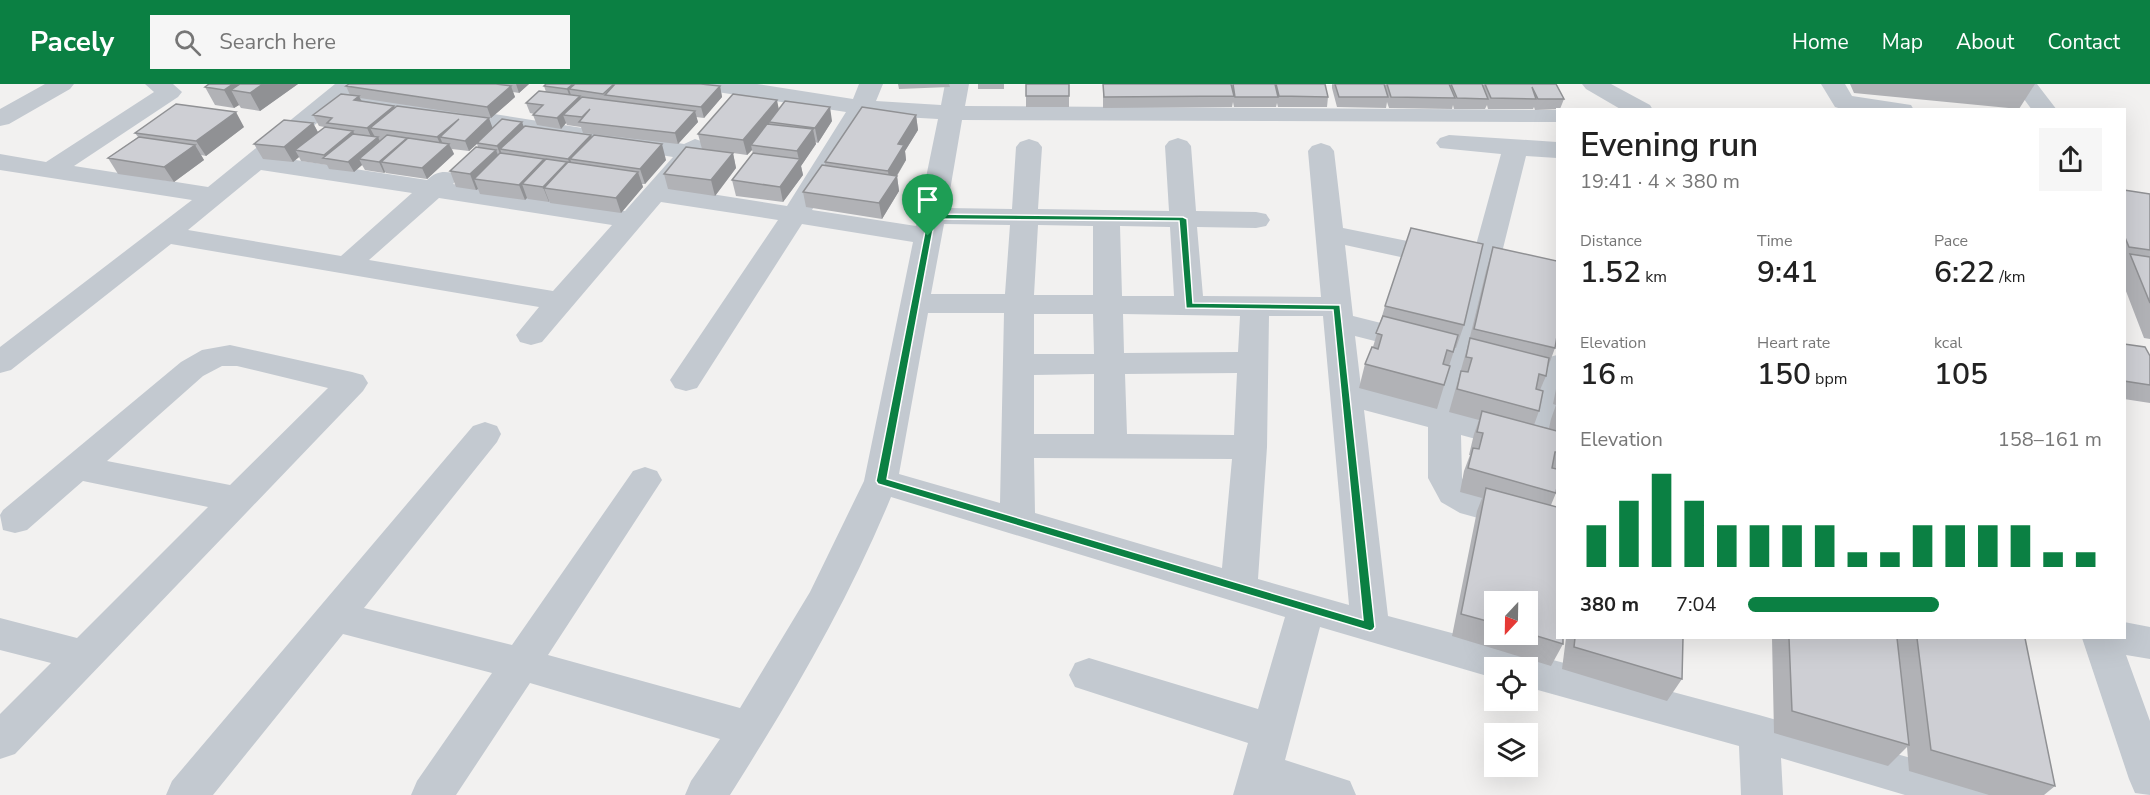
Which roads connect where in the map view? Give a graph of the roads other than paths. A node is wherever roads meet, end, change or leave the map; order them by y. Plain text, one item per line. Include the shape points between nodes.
1 (62, 84) edge
2 (157, 84) edge
3 (711, 84) edge
4 (1594, 84) edge
5 (1833, 84) edge
6 (2025, 84) edge
7 (748, 86) edge
8 (342, 90) edge
9 (866, 95) edge
10 (954, 98) edge
11 (533, 99) edge
12 (1637, 108) edge
13 (1887, 108) edge
14 (2043, 108) edge
15 (1556, 115) edge
16 (0, 118) edge
17 (507, 122) junction
18 (1449, 143) dead end
19 (1178, 146) dead end
20 (1029, 147) dead end
21 (1516, 147) junction
22 (1556, 150) edge
23 (1321, 151) dead end
24 (690, 152) junction
25 (0, 162) edge
26 (255, 162) junction
27 (51, 170) junction
28 (432, 189) junction
29 (654, 193) junction
30 (213, 196) junction
31 (795, 215) junction
32 (1026, 217) junction
33 (1106, 218) junction
34 (1183, 219) junction
35 (631, 220) junction
36 (1256, 220) dead end
37 (930, 226) junction
38 (1330, 234) junction
39 (166, 235) junction
40 (347, 265) junction
41 (1494, 268) junction
42 (559, 301) junction
43 (915, 303) junction
44 (1019, 304) junction
45 (1108, 305) junction
46 (1189, 306) junction
47 (1255, 306) junction
48 (1338, 314) junction
49 (531, 335) dead end
50 (1461, 353) junction
51 (1253, 362) junction
52 (0, 363) edge
53 (1109, 364) junction
54 (1019, 365) junction
55 (1556, 373) edge
56 (686, 380) dead end
57 (1346, 394) junction
58 (1444, 419) junction
59 (485, 434) dead end
60 (1018, 446) junction
61 (1111, 446) junction
62 (1250, 447) junction
63 (1550, 447) edge
64 (77, 467) junction
65 (645, 480) dead end
66 (881, 481) junction
67 (237, 500) junction
68 (15, 520) dead end
69 (1017, 522) junction
70 (1556, 526) edge
71 (1239, 588) junction
72 (1306, 608) junction
73 (335, 616) junction
74 (1370, 627) junction
75 (0, 634) edge
76 (2101, 639) edge
77 (2126, 639) edge
78 (2150, 643) edge
79 (84, 656) junction
80 (1484, 658) edge
81 (521, 663) junction
82 (1538, 673) edge
83 (1089, 675) dead end
84 (749, 729) junction
85 (1272, 732) junction
86 (1759, 733) junction
87 (0, 741) edge
88 (2150, 779) edge
89 (1257, 783) edge
90 (187, 795) edge
91 (432, 795) edge
92 (706, 795) edge
93 (1335, 795) edge
94 (1761, 795) edge
95 (1971, 795) edge

1 - 16 street
2 - 27 street via 170,92
3 - 7 street
4 - 12 street
5 - 13 street via 1843,102
6 - 14 street
7 - 9 street
7 - 24 street
8 - 17 street
8 - 26 street
9 - 10 street
9 - 31 street
10 - 15 street
10 - 37 street
11 - 17 street
17 - 24 street
17 - 28 street
18 - 21 street
19 - 34 street
20 - 32 street
21 - 22 street
21 - 41 street
23 - 38 street
24 - 29 street
25 - 27 street
26 - 28 street
26 - 30 street
27 - 30 street
28 - 35 street
28 - 40 street
29 - 31 street
29 - 35 street
30 - 39 street
31 - 37 street
31 - 56 street
32 - 33 street
32 - 37 street
32 - 44 street
33 - 34 street
33 - 45 street
34 - 36 street
34 - 46 street
35 - 42 street
37 - 43 street
38 - 41 street
38 - 48 street
39 - 40 street
39 - 52 street
40 - 42 street
41 - 50 street
42 - 49 street
43 - 44 street
43 - 66 street
44 - 45 street
44 - 54 street
45 - 46 street
45 - 53 street
46 - 47 street
47 - 48 street
47 - 51 street
48 - 50 street
48 - 57 street
50 - 55 street
50 - 58 street
51 - 53 street
51 - 62 street
53 - 54 street
53 - 61 street
54 - 60 street
55 - 63 street
57 - 58 street
57 - 74 street
58 - 63 street
58 - 70 street via 1445,478 1453,493 1472,504
59 - 73 street
60 - 61 street
60 - 69 street
61 - 62 street
62 - 71 street
64 - 67 street
64 - 67 street via 211,357 237,356 352,384
64 - 68 street
65 - 81 street
66 - 69 street
66 - 84 street via 861,531
67 - 79 street
69 - 71 street
71 - 72 street
72 - 74 street
72 - 85 street
73 - 81 street
73 - 90 street
74 - 80 street
75 - 79 street
76 - 88 street
77 - 78 street
79 - 87 street
81 - 84 street
81 - 91 street
82 - 86 street
83 - 85 street
84 - 92 street
85 - 89 street
86 - 94 street
86 - 95 street via 1893,756
89 - 93 street

